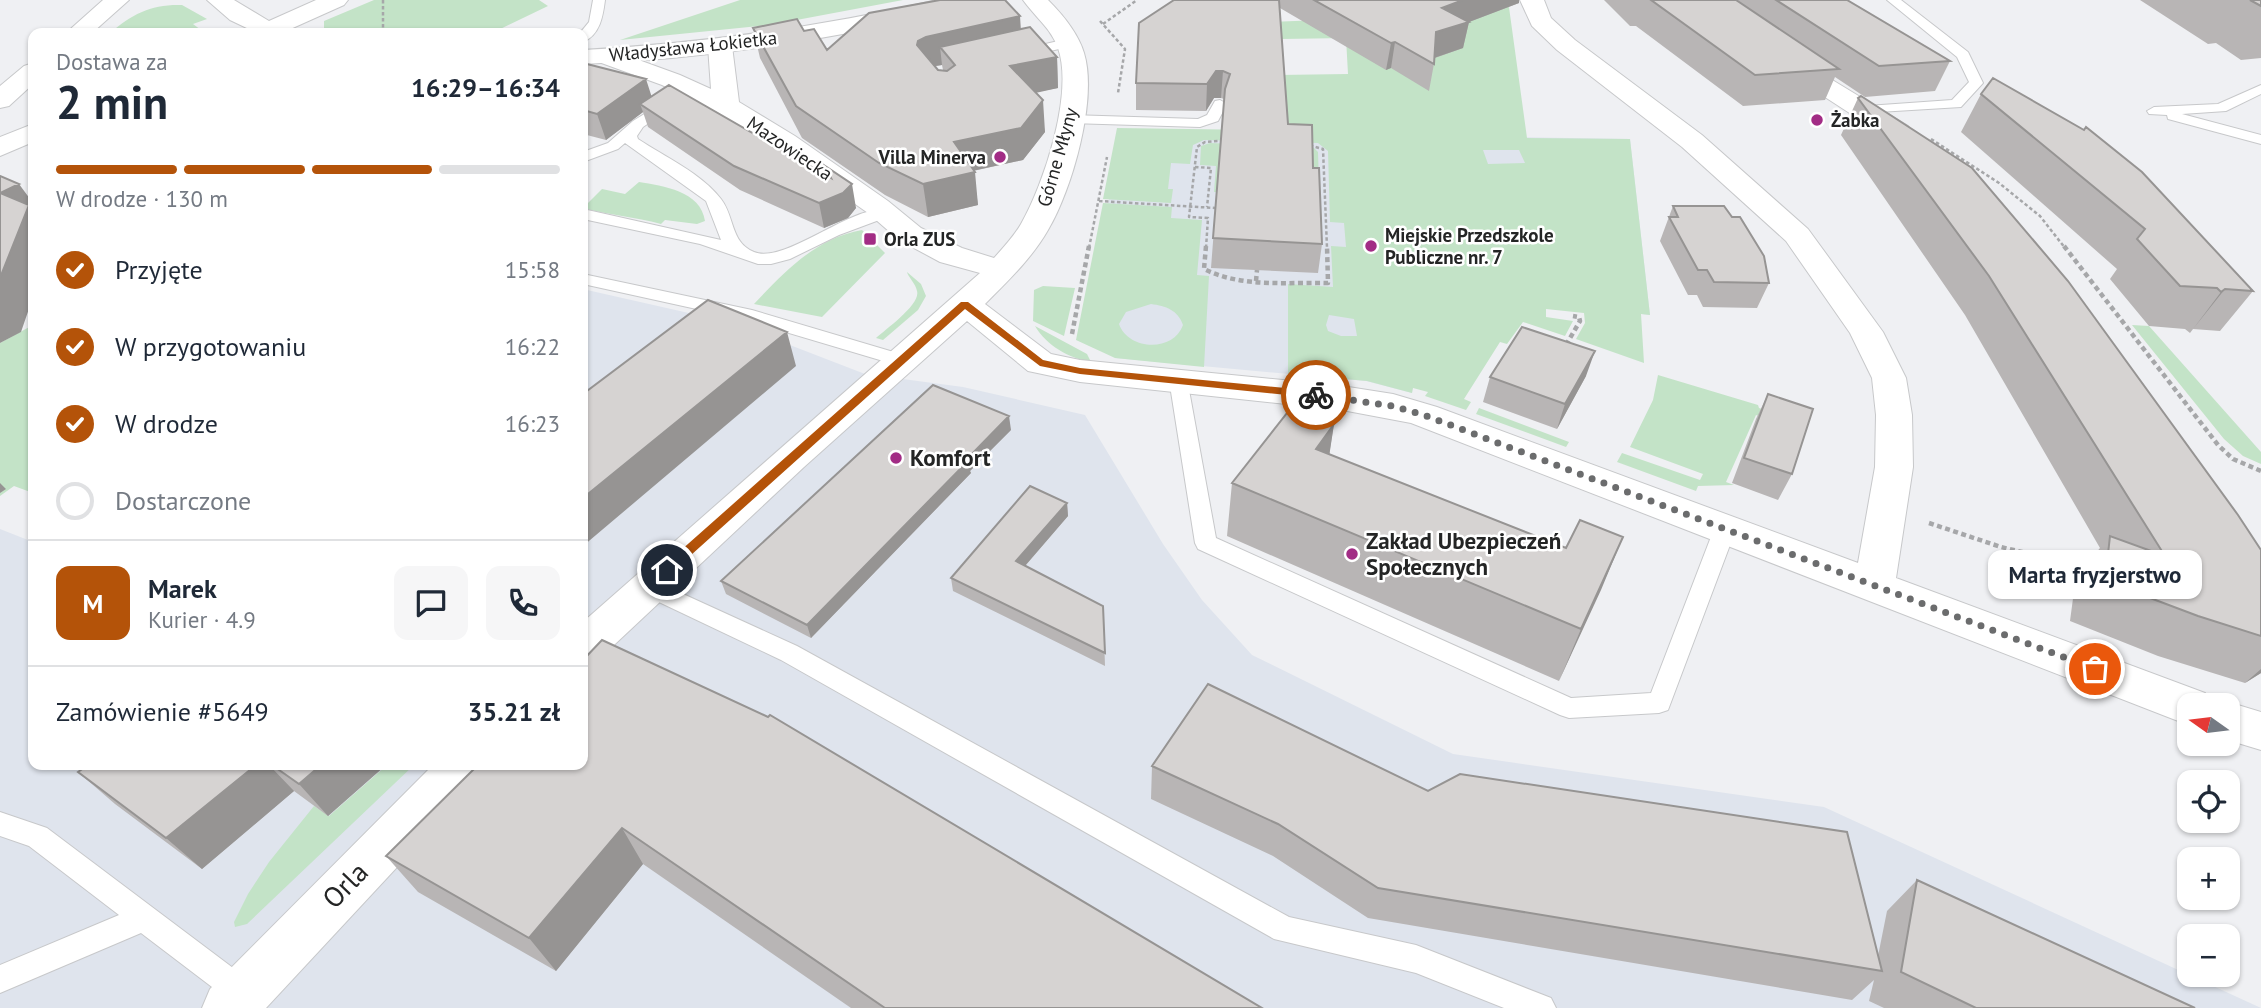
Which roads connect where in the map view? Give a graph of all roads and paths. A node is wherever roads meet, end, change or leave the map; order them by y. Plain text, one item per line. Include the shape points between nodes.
1 (117, 0) edge
2 (219, 0) edge
3 (336, 0) edge
4 (383, 0) edge
5 (599, 0) edge
6 (968, 0) edge
7 (1035, 0) edge
8 (1137, 0) edge
9 (1532, 0) edge
10 (1700, 0) edge
11 (1893, 0) edge
12 (1103, 24) dead end
13 (84, 28) edge
14 (261, 28) edge
15 (276, 28) edge
16 (383, 28) edge
17 (588, 32) edge
18 (1067, 43) junction
19 (720, 46) junction
20 (594, 56) edge
21 (1008, 57) edge
22 (690, 89) junction
23 (2261, 89) edge
24 (1220, 104) dead end
25 (726, 106) junction
26 (1876, 110) junction
27 (1070, 119) junction
28 (631, 130) junction
29 (28, 134) edge
30 (2261, 140) edge
31 (0, 148) edge
32 (1923, 148) edge
33 (588, 154) edge
34 (1195, 167) junction
35 (1317, 188) edge
36 (1324, 188) junction
37 (1098, 201) dead end
38 (1190, 206) junction
39 (1207, 207) junction
40 (1215, 208) edge
41 (884, 213) junction
42 (588, 215) edge
43 (741, 251) junction
44 (999, 270) junction
45 (1258, 270) dead end
46 (588, 280) edge
47 (1255, 281) junction
48 (965, 304) junction
49 (1573, 316) dead end
50 (1563, 350) edge
51 (900, 360) junction
52 (1178, 379) junction
53 (2261, 471) edge
54 (1918, 519) dead end
55 (1725, 530) junction
56 (2102, 571) dead end
57 (1874, 586) junction
58 (648, 587) junction
59 (588, 643) edge
60 (2177, 701) edge
61 (2240, 725) edge
62 (2261, 731) edge
63 (458, 770) edge
64 (0, 824) edge
65 (144, 918) junction
66 (0, 976) edge
67 (236, 1000) edge
68 (1541, 1008) edge

1 - 13 street
2 - 14 street
3 - 15 street
4 - 16 path
5 - 17 lane via 595,23
6 - 19 street, Władysława Łokietka
7 - 18 street, Górne Młyny
8 - 12 path
9 - 57 street via 1540,21 1566,45 1692,141 1797,235 1866,332 1889,378 1894,415 1894,467
10 - 26 street via 1820,83
11 - 26 lane via 1963,55 1976,83 1956,104
18 - 21 lane
18 - 27 street, Górne Młyny via 1073,54 1076,93
19 - 20 street, Władysława Łokietka
19 - 25 street, Mazowiecka
20 - 22 street, Mazowiecka
22 - 25 street, Mazowiecka
22 - 28 lane
23 - 30 lane via 2221,108 2154,111
24 - 27 lane via 1213,118 1200,122
25 - 41 street, Mazowiecka
26 - 32 street
26 - 53 path via 1999,183 2040,216 2218,445 2233,459
27 - 44 street, Górne Młyny via 1045,205 1033,229
28 - 33 lane via 613,146
28 - 43 lane via 632,142 712,198 728,238
29 - 31 street
34 - 36 path via 1198,145 1212,141 1315,146 1323,149
34 - 38 path
34 - 39 path via 1211,168
35 - 36 path
36 - 47 path via 1328,283
37 - 38 path
38 - 39 path
38 - 47 path via 1189,217 1208,218 1204,269
39 - 40 path
41 - 43 lane via 787,256 762,258
41 - 44 street, Mazowiecka via 910,234 951,255
42 - 43 lane
44 - 48 street
45 - 47 path
46 - 51 lane via 746,314
48 - 51 street
48 - 52 street via 1040,363
49 - 50 path via 1580,321
51 - 58 street
52 - 55 street via 1393,406
52 - 55 lane via 1206,543 1569,708 1659,703
54 - 56 path via 2001,548
55 - 57 street
57 - 60 street
58 - 59 street
58 - 68 lane via 789,653 1283,929 1416,959
61 - 62 street
63 - 67 street, Orla
64 - 65 lane via 38,837
65 - 66 lane
65 - 67 lane

